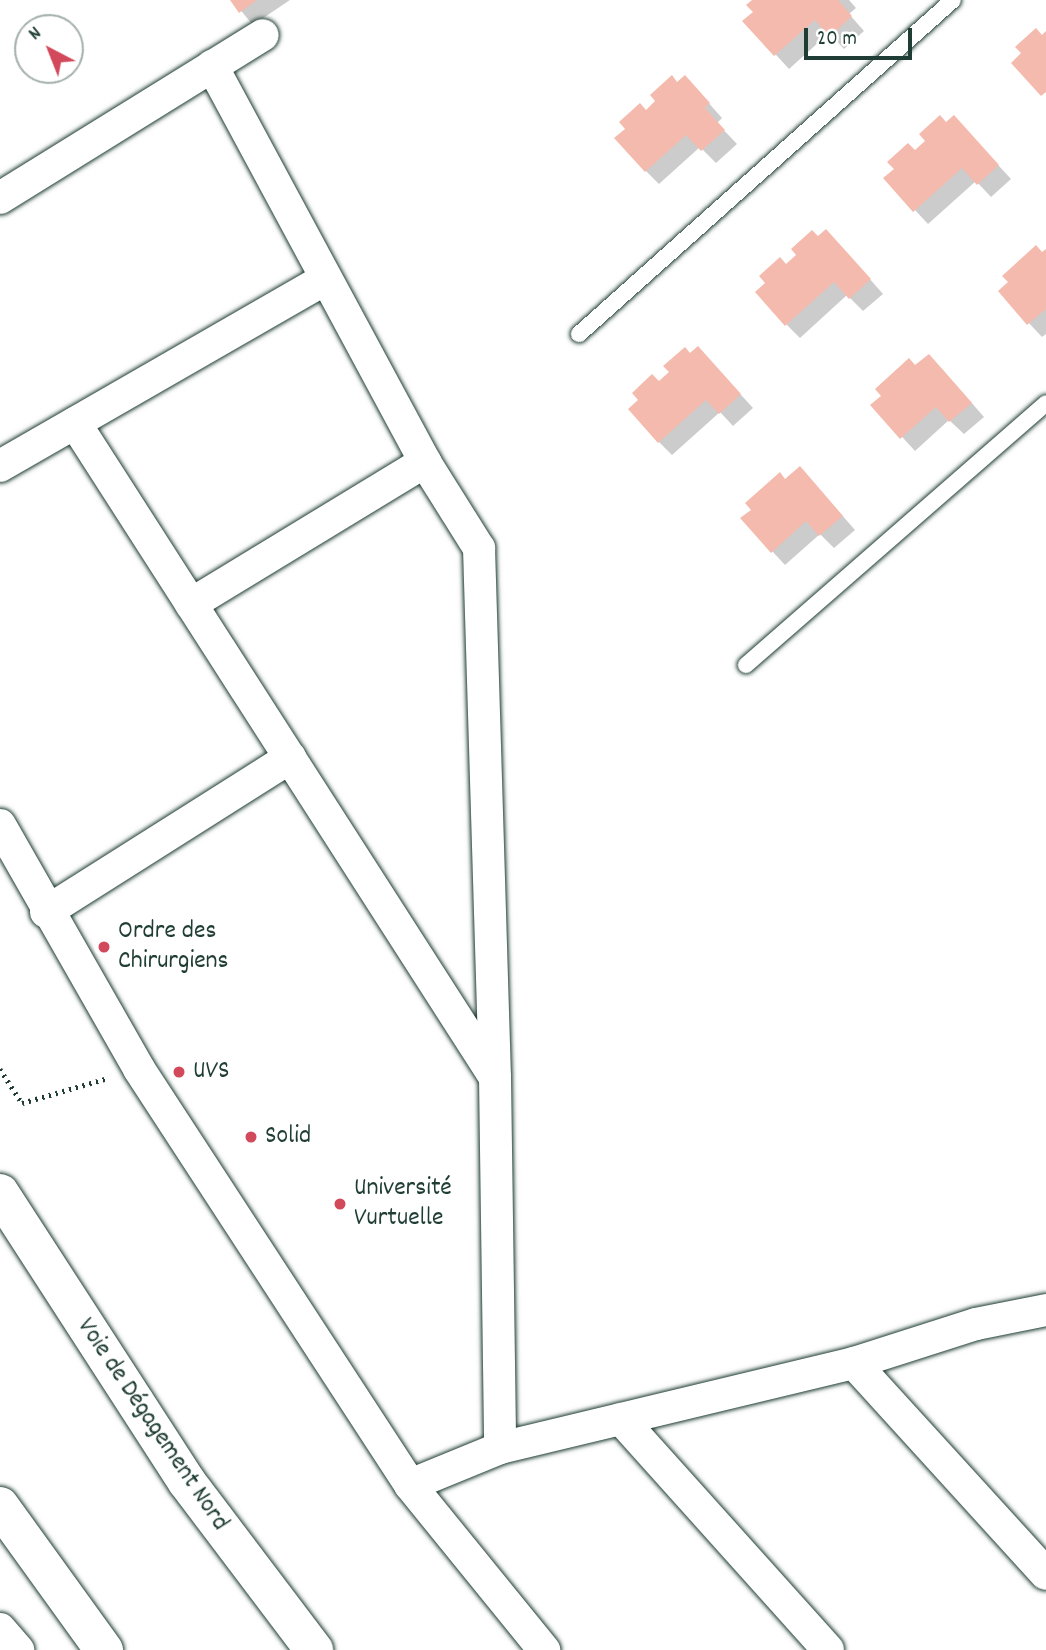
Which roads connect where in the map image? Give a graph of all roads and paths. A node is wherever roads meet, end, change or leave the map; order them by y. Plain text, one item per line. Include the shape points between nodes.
1 (953, 0) edge
2 (263, 35) dead end
3 (212, 66) junction
4 (0, 198) edge
5 (325, 279) junction
6 (579, 334) dead end
7 (1046, 403) edge
8 (75, 423) junction
9 (425, 462) junction
10 (0, 466) edge
11 (191, 604) junction
12 (746, 665) dead end
13 (290, 758) junction
14 (0, 825) edge
15 (46, 912) junction
16 (0, 1069) edge
17 (139, 1069) junction
18 (495, 1077) junction
19 (0, 1193) edge
20 (1046, 1310) edge
21 (854, 1363) junction
22 (621, 1419) junction
23 (500, 1448) junction
24 (410, 1485) junction
25 (0, 1506) edge
26 (1046, 1574) edge
27 (0, 1629) edge
28 (18, 1650) edge
29 (104, 1650) edge
30 (314, 1650) edge
31 (544, 1650) edge
32 (828, 1650) edge

1 - 6 lane
2 - 3 street
3 - 4 street
3 - 5 street
5 - 8 street
5 - 9 street
7 - 12 lane
8 - 10 street
8 - 11 street
9 - 11 street
9 - 18 street via 479,548
11 - 13 street
13 - 15 street
13 - 18 street
14 - 15 street
15 - 17 street
16 - 17 path via 22,1103
17 - 24 street
18 - 23 street
19 - 30 highway, Voie de Dégagement Nord via 187,1482
20 - 21 street via 976,1324
21 - 22 street
21 - 26 street
22 - 23 street
22 - 32 street
23 - 24 street
24 - 31 street
25 - 29 highway
27 - 28 street

